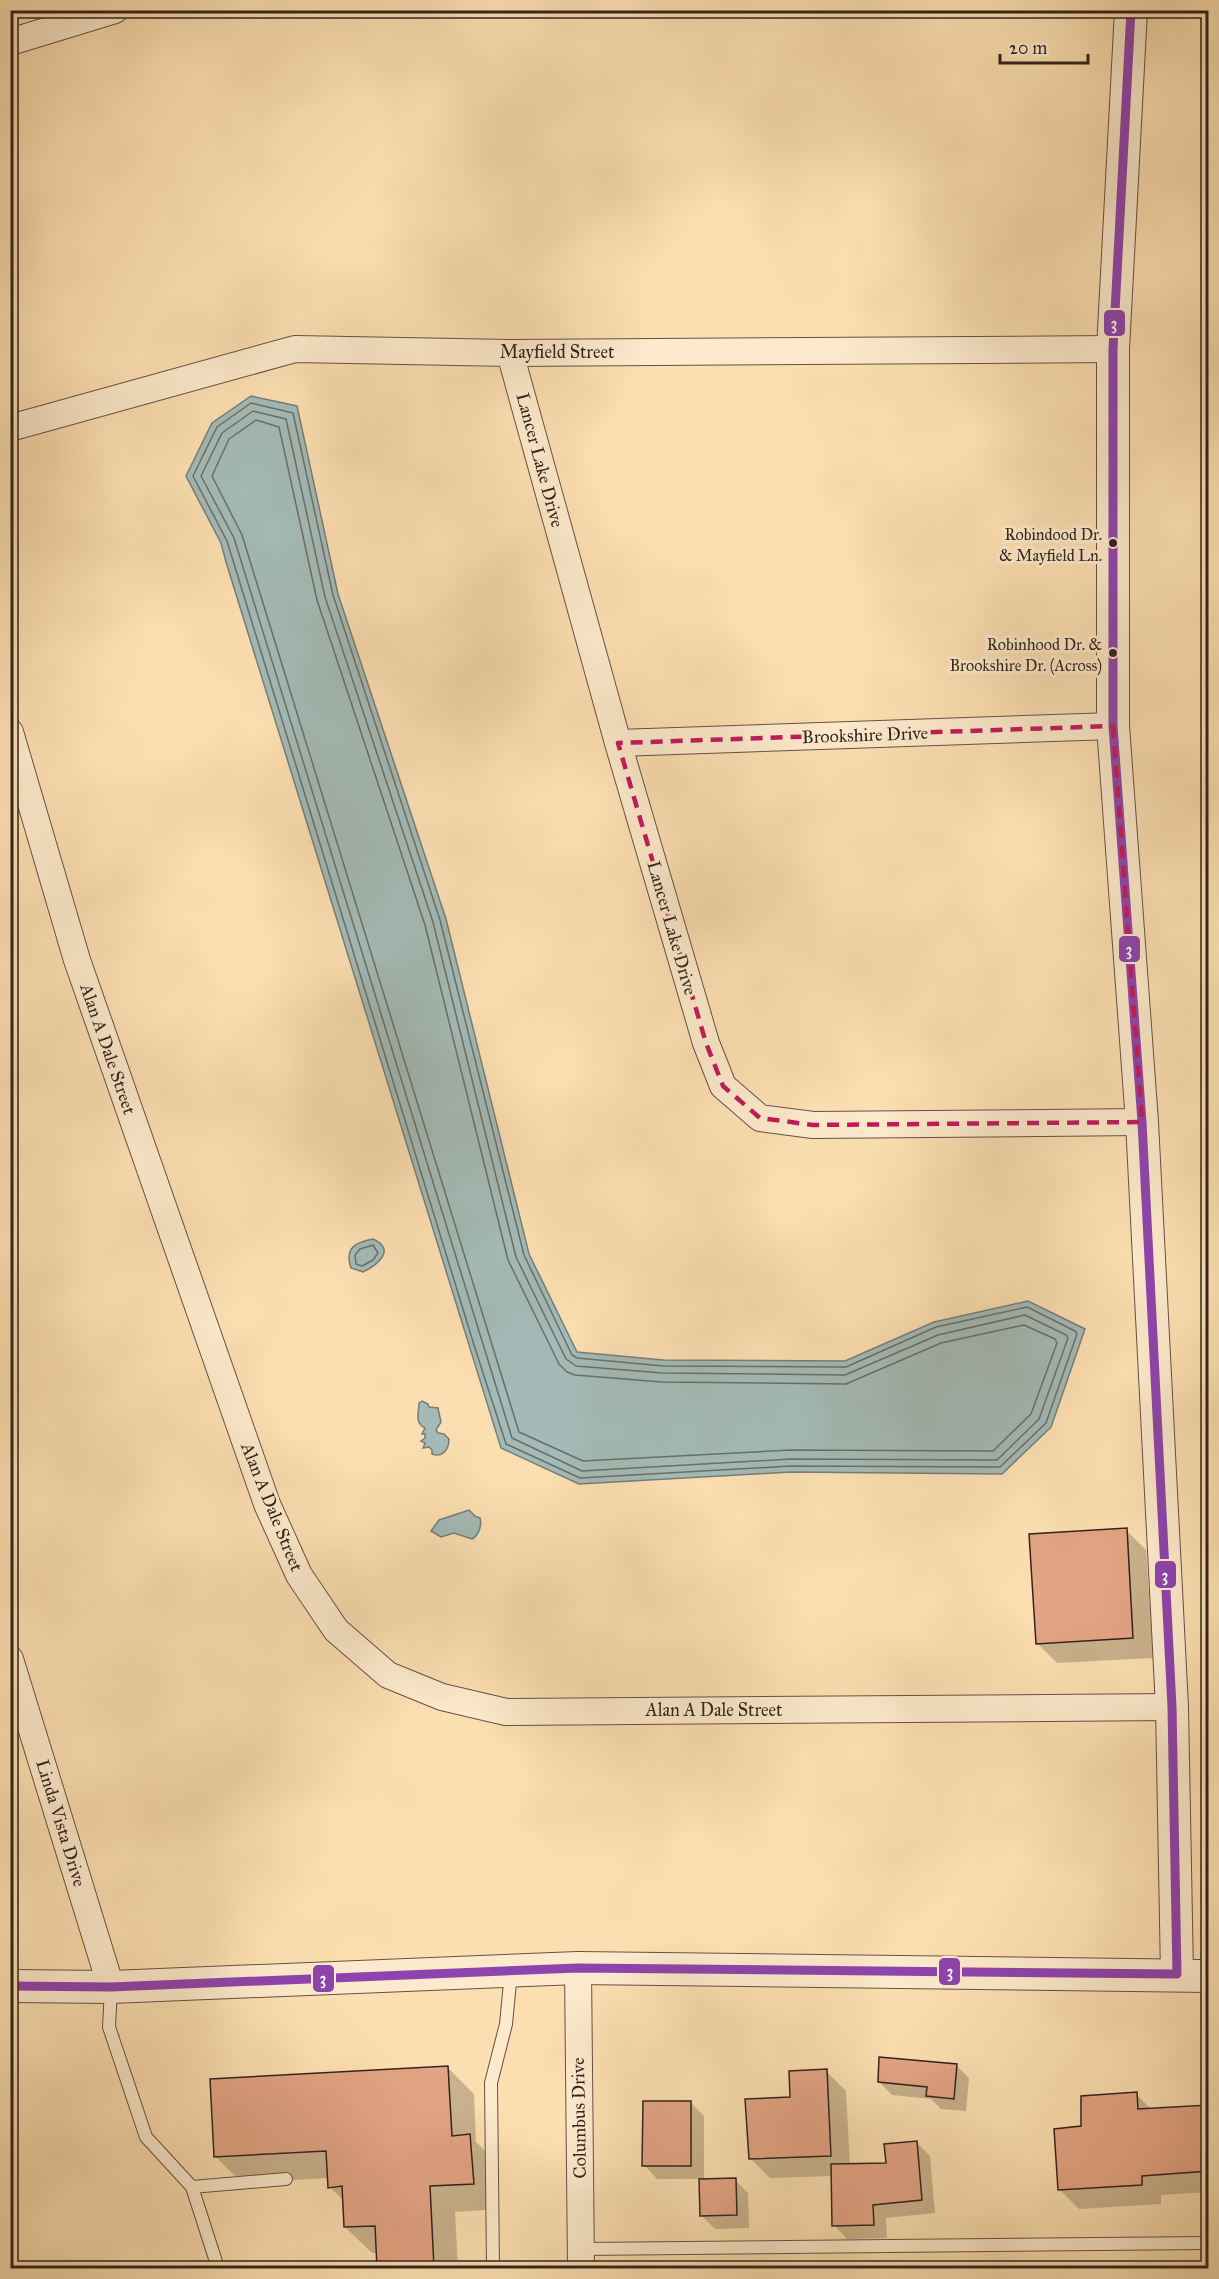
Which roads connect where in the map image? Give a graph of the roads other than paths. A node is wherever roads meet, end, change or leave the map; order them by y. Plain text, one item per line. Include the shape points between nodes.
1 (115, 10) edge
2 (1131, 10) edge
3 (10, 42) edge
4 (1113, 349) junction
5 (510, 352) junction
6 (10, 428) edge
7 (1113, 726) junction
8 (10, 732) edge
9 (618, 743) junction
10 (1143, 1122) junction
11 (10, 1659) edge
12 (1172, 1707) junction
13 (578, 1968) junction
14 (511, 1972) junction
15 (1177, 1974) junction
16 (1209, 1976) edge
17 (10, 1986) edge
18 (111, 1987) junction
19 (286, 2179) dead end
20 (192, 2187) junction
21 (1209, 2243) edge
22 (581, 2259) edge
23 (218, 2268) edge
24 (493, 2268) edge

1 - 3 street
2 - 4 street
4 - 5 street, Mayfield Street
4 - 7 street
5 - 6 street, Mayfield Street via 295,349
5 - 9 street, Lancer Lake Drive
7 - 9 street, Brookshire Drive
7 - 10 street
8 - 12 street, Alan A Dale Street via 77,960 267,1504 299,1575 336,1630 388,1675 442,1697 506,1712
9 - 10 street, Lancer Lake Drive via 706,1043 723,1086 760,1118 813,1125
10 - 12 street
11 - 18 street, Linda Vista Drive
12 - 15 street
13 - 14 street
13 - 15 street
13 - 22 street, Columbus Drive
14 - 18 street
14 - 24 lane via 506,2024 491,2083
15 - 16 street
17 - 18 street
18 - 20 lane via 109,2027 147,2137
19 - 20 lane
20 - 23 lane
21 - 22 lane

